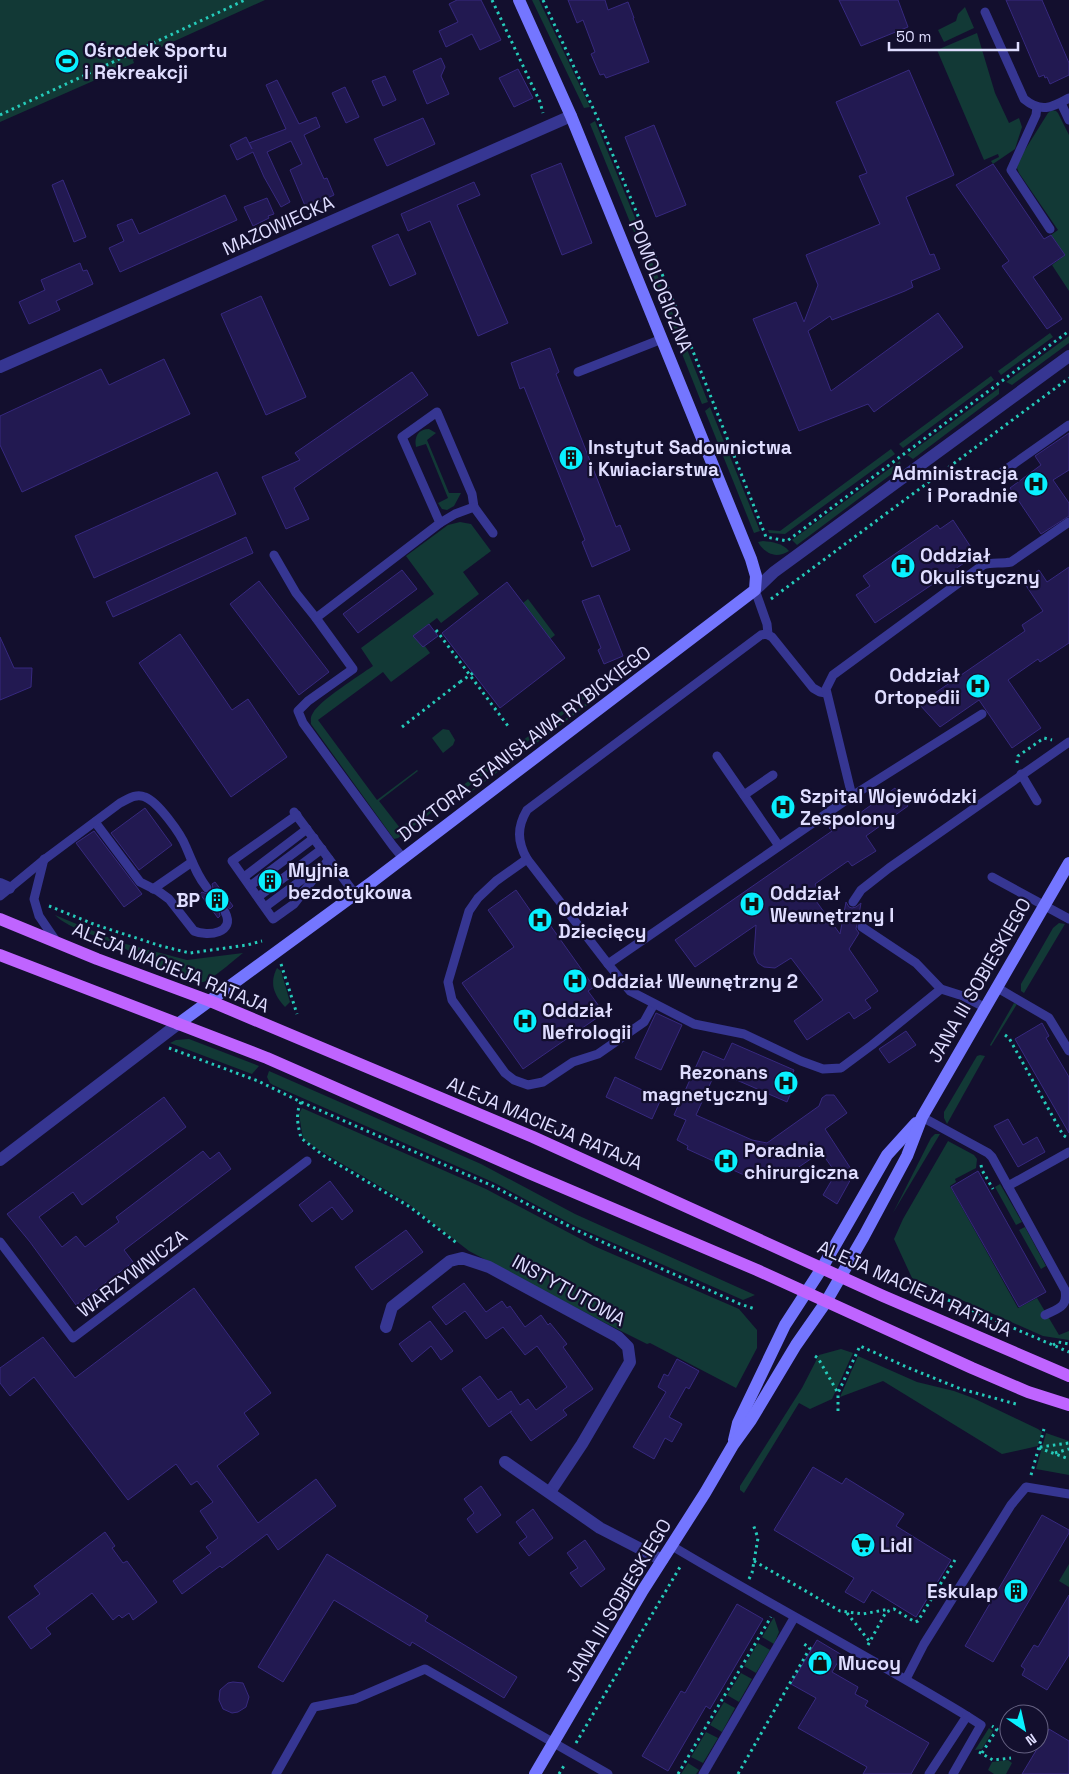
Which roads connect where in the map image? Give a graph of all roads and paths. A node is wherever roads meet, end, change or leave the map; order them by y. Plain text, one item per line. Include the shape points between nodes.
1 (246, 0) edge
2 (492, 0) edge
3 (519, 0) edge
4 (543, 0) edge
5 (985, 12) dead end
6 (1065, 100) edge
7 (1037, 107) junction
8 (0, 115) edge
9 (571, 116) junction
10 (541, 119) dead end
11 (1069, 120) edge
12 (1050, 229) dead end
13 (1069, 330) edge
14 (662, 339) junction
15 (1069, 356) edge
16 (0, 367) edge
17 (578, 372) dead end
18 (1069, 378) edge
19 (1069, 425) edge
20 (998, 474) dead end
21 (474, 507) junction
22 (1069, 522) edge
23 (440, 523) junction
24 (493, 533) dead end
25 (274, 555) dead end
26 (755, 590) junction
27 (760, 607) junction
28 (316, 618) junction
29 (436, 630) dead end
30 (768, 634) junction
31 (473, 673) dead end
32 (458, 683) junction
33 (461, 688) dead end
34 (826, 693) junction
35 (982, 714) dead end
36 (508, 726) dead end
37 (402, 728) dead end
38 (1069, 742) edge
39 (717, 756) dead end
40 (1022, 774) junction
41 (773, 775) dead end
42 (744, 795) junction
43 (852, 796) junction
44 (1038, 801) dead end
45 (95, 822) junction
46 (307, 830) junction
47 (314, 838) junction
48 (779, 846) junction
49 (322, 849) junction
50 (403, 858) junction
51 (44, 859) junction
52 (329, 859) junction
53 (527, 859) junction
54 (192, 862) junction
55 (1069, 863) edge
56 (244, 877) junction
57 (992, 877) dead end
58 (250, 886) junction
59 (207, 888) dead end
60 (3, 889) edge
61 (153, 889) junction
62 (355, 894) junction
63 (258, 897) junction
64 (852, 902) dead end
65 (48, 905) dead end
66 (1044, 905) junction
67 (265, 907) junction
68 (225, 912) dead end
69 (0, 919) edge
70 (1069, 919) edge
71 (862, 927) dead end
72 (262, 941) dead end
73 (56, 942) junction
74 (0, 955) edge
75 (608, 964) junction
76 (284, 971) dead end
77 (996, 987) junction
78 (941, 989) junction
79 (210, 1001) junction
80 (654, 1004) junction
81 (984, 1007) junction
82 (298, 1014) dead end
83 (178, 1024) junction
84 (1005, 1035) dead end
85 (154, 1042) junction
86 (1069, 1051) edge
87 (300, 1102) junction
88 (922, 1117) junction
89 (1069, 1140) edge
90 (1069, 1152) edge
91 (0, 1160) edge
92 (306, 1161) dead end
93 (981, 1161) dead end
94 (1008, 1186) junction
95 (995, 1193) dead end
96 (0, 1242) edge
97 (467, 1260) junction
98 (822, 1268) junction
99 (841, 1276) junction
100 (806, 1292) junction
101 (948, 1300) dead end
102 (826, 1302) junction
103 (755, 1309) dead end
104 (1045, 1315) dead end
105 (386, 1327) dead end
106 (1069, 1344) edge
107 (1053, 1345) junction
108 (1069, 1352) edge
109 (815, 1356) dead end
110 (1069, 1376) edge
111 (838, 1393) junction
112 (1069, 1405) edge
113 (1022, 1406) dead end
114 (838, 1411) dead end
115 (1044, 1429) dead end
116 (1069, 1443) edge
117 (733, 1445) junction
118 (1039, 1448) junction
119 (1069, 1449) edge
120 (1055, 1453) junction
121 (1069, 1459) edge
122 (504, 1462) dead end
123 (1026, 1487) junction
124 (550, 1492) junction
125 (1069, 1494) edge
126 (753, 1524) dead end
127 (672, 1546) junction
128 (662, 1560) junction
129 (955, 1560) dead end
130 (754, 1561) junction
131 (680, 1567) dead end
132 (744, 1588) junction
133 (890, 1609) junction
134 (846, 1613) junction
135 (771, 1616) dead end
136 (794, 1618) junction
137 (870, 1642) junction
138 (804, 1644) dead end
139 (862, 1654) junction
140 (906, 1679) junction
141 (967, 1716) junction
142 (554, 1743) junction
143 (989, 1743) dead end
144 (576, 1744) dead end
145 (967, 1750) junction
146 (982, 1753) junction
147 (1011, 1758) dead end
148 (567, 1761) dead end
149 (276, 1774) edge
150 (535, 1774) edge
151 (559, 1774) edge
152 (608, 1774) edge
153 (678, 1774) edge
154 (703, 1774) edge
155 (738, 1774) edge
156 (929, 1774) edge
157 (953, 1774) edge

1 - 8 path
2 - 10 path via 544,110
3 - 9 street, POMOLOGICZNA
4 - 13 path via 598,119 766,537 787,541
5 - 7 lane via 1024,99
6 - 7 lane via 1045,109
6 - 11 lane
7 - 12 lane via 1011,170
9 - 14 street, POMOLOGICZNA
9 - 16 street, MAZOWIECKA
14 - 17 lane
14 - 26 street, POMOLOGICZNA via 751,559 756,576
15 - 26 street, DOKTORA STANISŁAWA RYBICKIEGO via 774,572
18 - 27 path
19 - 20 lane
21 - 23 lane
21 - 23 lane via 472,494 436,412 402,437
21 - 24 lane
22 - 34 lane via 1011,562 983,565 833,674
23 - 28 lane
25 - 28 lane via 296,593
26 - 27 lane
26 - 50 street, DOKTORA STANISŁAWA RYBICKIEGO
27 - 30 lane
28 - 50 lane via 353,669 298,711 303,723
29 - 36 path
30 - 34 lane via 813,688
30 - 53 lane via 761,635 527,810 520,821 520,846
31 - 32 path, bridge
32 - 33 path
32 - 37 path
34 - 43 lane
35 - 43 lane
38 - 40 lane
39 - 42 lane
40 - 44 lane
40 - 64 lane via 889,868 861,890
41 - 42 lane
42 - 48 lane
43 - 48 lane
45 - 51 lane
45 - 54 lane via 133,796 145,796 166,816 186,846
45 - 61 lane via 140,882
46 - 47 lane
46 - 56 lane
46 - 56 lane via 295,813 232,860
47 - 49 lane
47 - 58 lane
48 - 75 lane
49 - 52 lane
49 - 63 lane
50 - 62 street, DOKTORA STANISŁAWA RYBICKIEGO
51 - 60 lane
51 - 73 lane via 34,899 39,916
52 - 62 lane
52 - 67 lane
52 - 67 lane via 294,904 273,919
53 - 75 lane
53 - 80 lane via 478,898 470,911 448,982 452,1000 505,1073 528,1085 543,1082 573,1062 598,1054 644,1022
54 - 59 lane
54 - 61 lane
55 - 66 street, JANA III SOBIESKIEGO
56 - 58 lane
57 - 66 lane
58 - 63 lane
61 - 68 lane via 169,899 197,932 223,930 228,922
62 - 79 street, DOKTORA STANISŁAWA RYBICKIEGO
63 - 67 lane
65 - 72 path via 96,925 190,953
66 - 70 lane
66 - 77 street, JANA III SOBIESKIEGO
69 - 73 main road, ALEJA MACIEJA RATAJA
71 - 78 lane via 916,962
73 - 79 main road, ALEJA MACIEJA RATAJA
74 - 83 main road
75 - 80 lane via 630,991
76 - 82 path
77 - 81 street, JANA III SOBIESKIEGO
77 - 86 lane via 1049,1018
78 - 80 lane via 840,1068 823,1069 744,1034 694,1024
78 - 81 lane
79 - 83 street, DOKTORA STANISŁAWA RYBICKIEGO
79 - 98 main road, ALEJA MACIEJA RATAJA via 533,1137
81 - 88 street, JANA III SOBIESKIEGO
83 - 85 street, DOKTORA STANISŁAWA RYBICKIEGO
83 - 100 main road via 267,1058
84 - 89 path via 1063,1135
85 - 87 path via 258,1081
85 - 91 street, DOKTORA STANISŁAWA RYBICKIEGO
87 - 97 path via 297,1122 301,1138 324,1156 410,1207 467,1252
87 - 103 path via 495,1186 576,1230
88 - 94 lane via 988,1153
88 - 98 street, JANA III SOBIESKIEGO via 887,1155
88 - 99 street, JANA III SOBIESKIEGO via 907,1156
90 - 94 lane
92 - 96 lane, WARZYWNICZA via 73,1338
93 - 95 path via 982,1170
94 - 104 lane via 1065,1290 1064,1305
97 - 105 street via 450,1261 392,1307
97 - 124 street, INSTYTUTOWA via 489,1267 572,1311 618,1336 628,1347 630,1362
98 - 99 main road, ALEJA MACIEJA RATAJA
98 - 100 street, JANA III SOBIESKIEGO
99 - 102 street, JANA III SOBIESKIEGO
99 - 110 main road, ALEJA MACIEJA RATAJA
100 - 102 main road
100 - 117 street, JANA III SOBIESKIEGO via 766,1364 738,1423
101 - 107 path
102 - 112 main road via 1028,1392
102 - 117 street, JANA III SOBIESKIEGO
106 - 107 path via 1058,1342
107 - 108 path
109 - 111 path
111 - 113 path via 860,1346 962,1389
111 - 114 path
115 - 118 path
116 - 118 path
117 - 127 street, JANA III SOBIESKIEGO
118 - 120 path
118 - 123 path
119 - 120 path
120 - 121 path
122 - 124 street
123 - 125 lane
123 - 140 lane via 1006,1513 924,1644
124 - 128 street via 600,1528
126 - 130 path via 758,1538
127 - 128 street, JANA III SOBIESKIEGO
127 - 132 lane
128 - 142 street, JANA III SOBIESKIEGO
129 - 133 path via 918,1621
130 - 132 path
130 - 134 path
131 - 144 path
132 - 136 lane
133 - 134 path via 863,1614
133 - 137 path
134 - 137 path
135 - 153 path
136 - 139 lane
136 - 154 lane
137 - 139 path
138 - 155 path via 810,1648
139 - 140 lane
140 - 141 lane
141 - 145 lane via 981,1725
141 - 156 lane
142 - 149 lane via 425,1669 355,1699 314,1707
142 - 150 street, JANA III SOBIESKIEGO
142 - 152 lane
143 - 146 path
145 - 146 path
145 - 157 lane
146 - 147 path via 993,1760
148 - 151 path

